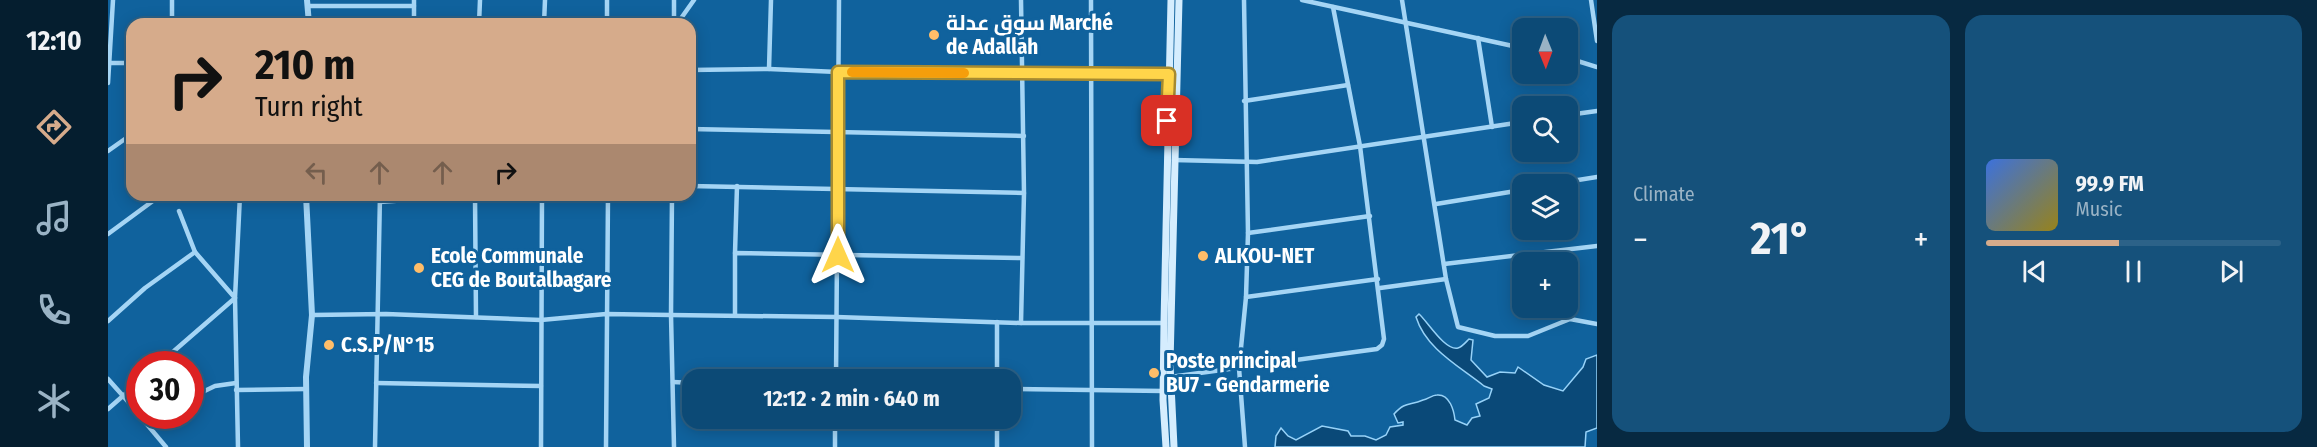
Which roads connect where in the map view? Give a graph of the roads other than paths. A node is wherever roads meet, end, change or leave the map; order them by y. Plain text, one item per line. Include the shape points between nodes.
1 (113, 0) edge
2 (171, 0) edge
3 (480, 0) edge
4 (545, 0) edge
5 (607, 0) edge
6 (674, 0) edge
7 (694, 0) edge
8 (771, 0) edge
9 (839, 0) edge
10 (1021, 0) edge
11 (1091, 0) edge
12 (1171, 0) edge
13 (1179, 0) edge
14 (1244, 0) edge
15 (1302, 0) edge
16 (1402, 0) edge
17 (1591, 0) edge
18 (308, 3) edge
19 (414, 3) edge
20 (1333, 7) junction
21 (172, 18) edge
22 (309, 18) edge
23 (479, 18) edge
24 (544, 18) edge
25 (607, 18) edge
26 (675, 18) edge
27 (680, 18) edge
28 (1405, 22) junction
29 (1478, 38) junction
30 (1597, 41) edge
31 (1512, 46) edge
32 (1578, 61) edge
33 (109, 63) edge
34 (126, 63) edge
35 (1597, 67) edge
36 (769, 69) junction
37 (696, 70) edge
38 (838, 72) junction
39 (1021, 74) junction
40 (1169, 74) junction
41 (1091, 75) junction
42 (108, 83) edge
43 (1348, 85) junction
44 (1244, 101) junction
45 (1597, 111) edge
46 (1578, 114) edge
47 (1512, 124) edge
48 (1492, 127) junction
49 (696, 129) edge
50 (837, 132) junction
51 (1024, 136) junction
52 (1425, 137) junction
53 (126, 138) edge
54 (1360, 146) junction
55 (108, 152) edge
56 (1173, 160) junction
57 (1245, 163) junction
58 (1597, 177) edge
59 (1578, 180) edge
60 (696, 186) edge
61 (737, 186) junction
62 (838, 188) junction
63 (1512, 192) edge
64 (1024, 193) junction
65 (153, 201) edge
66 (240, 201) edge
67 (306, 201) edge
68 (393, 201) edge
69 (474, 201) edge
70 (542, 201) edge
71 (608, 201) edge
72 (672, 201) edge
73 (380, 202) joint
74 (1436, 204) junction
75 (179, 211) dead end
76 (1370, 216) junction
77 (1248, 233) junction
78 (108, 234) edge
79 (1597, 246) edge
80 (195, 252) junction
81 (735, 253) junction
82 (838, 255) junction
83 (1022, 258) junction
84 (1444, 264) junction
85 (1378, 279) junction
86 (1446, 279) junction
87 (1380, 288) junction
88 (1246, 297) junction
89 (235, 298) junction
90 (377, 314) junction
91 (606, 314) junction
92 (312, 315) junction
93 (671, 315) junction
94 (735, 315) junction
95 (476, 317) junction
96 (836, 317) junction
97 (541, 320) junction
98 (108, 321) edge
99 (997, 322) junction
100 (1021, 323) junction
101 (1092, 323) junction
102 (1167, 323) junction
103 (1597, 324) edge
104 (174, 351) edge
105 (1239, 368) junction
106 (836, 369) edge
107 (997, 369) edge
108 (1170, 377) junction
109 (108, 379) edge
110 (673, 382) junction
111 (682, 382) edge
112 (236, 383) junction
113 (376, 383) junction
114 (541, 386) junction
115 (306, 389) junction
116 (1021, 389) edge
117 (236, 390) junction
118 (1091, 390) junction
119 (1163, 391) junction
120 (204, 392) edge
121 (126, 393) edge
122 (123, 395) junction
123 (126, 399) edge
124 (108, 410) edge
125 (151, 429) edge
126 (836, 429) edge
127 (998, 429) edge
128 (166, 447) edge
129 (238, 447) edge
130 (307, 447) edge
131 (375, 447) edge
132 (541, 447) edge
133 (606, 447) edge
134 (674, 447) edge
135 (835, 447) edge
136 (998, 447) edge
137 (1092, 447) edge
138 (1166, 447) edge
139 (1174, 447) edge
140 (1245, 447) edge

1 - 33 street
2 - 21 street
3 - 23 street
4 - 24 street
5 - 25 street
6 - 26 street
7 - 27 street
8 - 36 street
9 - 38 street
10 - 39 street
11 - 41 street
12 - 40 main road
13 - 56 main road
14 - 44 street
15 - 20 street
16 - 28 street
17 - 30 street
18 - 19 street
18 - 22 street
20 - 28 street
20 - 43 street
28 - 29 street
28 - 52 street
29 - 31 street
29 - 48 street
32 - 35 street
33 - 34 street
33 - 42 street
36 - 37 street
36 - 38 street
38 - 39 street
38 - 50 street
39 - 41 street
39 - 51 street
40 - 41 street
40 - 102 main road
41 - 101 street
43 - 44 street
43 - 54 street
44 - 57 street
45 - 46 street
47 - 48 street
48 - 52 street
49 - 50 street
50 - 51 street
50 - 62 street
51 - 64 street
52 - 54 street
52 - 74 street
53 - 55 street
54 - 57 street
54 - 76 street
56 - 57 street
56 - 102 main road
57 - 77 street
58 - 59 street
60 - 61 street
61 - 62 street
61 - 81 street
62 - 64 street
62 - 82 street
63 - 74 street
64 - 83 street
65 - 78 street
66 - 89 street
67 - 92 street
68 - 73 street
69 - 95 street
70 - 97 street
71 - 91 street
72 - 93 street
73 - 90 street
74 - 84 street
75 - 80 street
76 - 77 street
76 - 85 street
77 - 88 street
79 - 84 street
80 - 89 street
80 - 98 street
81 - 82 street
81 - 94 street
82 - 83 street
82 - 96 street
83 - 100 street
84 - 86 street
85 - 87 street
85 - 88 street
86 - 87 street
86 - 103 street via 1456,323 1462,329 1495,336 1528,336 1570,319
87 - 105 street via 1384,339 1377,349
88 - 105 street
89 - 104 street
89 - 112 street
90 - 92 street
90 - 95 street
90 - 113 street
91 - 93 street
91 - 97 street
91 - 133 street
92 - 115 street
93 - 94 street
93 - 110 street
94 - 96 street
95 - 97 street
96 - 99 street
96 - 106 street
97 - 114 street
99 - 100 street
99 - 107 street
100 - 101 street
101 - 102 street
101 - 118 street
102 - 108 main road
102 - 119 main road
105 - 108 street
105 - 140 street
108 - 139 main road
109 - 122 street
110 - 111 street
110 - 134 street
112 - 117 street
112 - 120 street
113 - 114 street
113 - 131 street
114 - 132 street
115 - 117 street
115 - 130 street
116 - 118 street
117 - 129 street
118 - 119 street
118 - 137 street
119 - 138 main road
121 - 122 street
122 - 123 street
122 - 124 street
125 - 128 street
126 - 135 street
127 - 136 street

